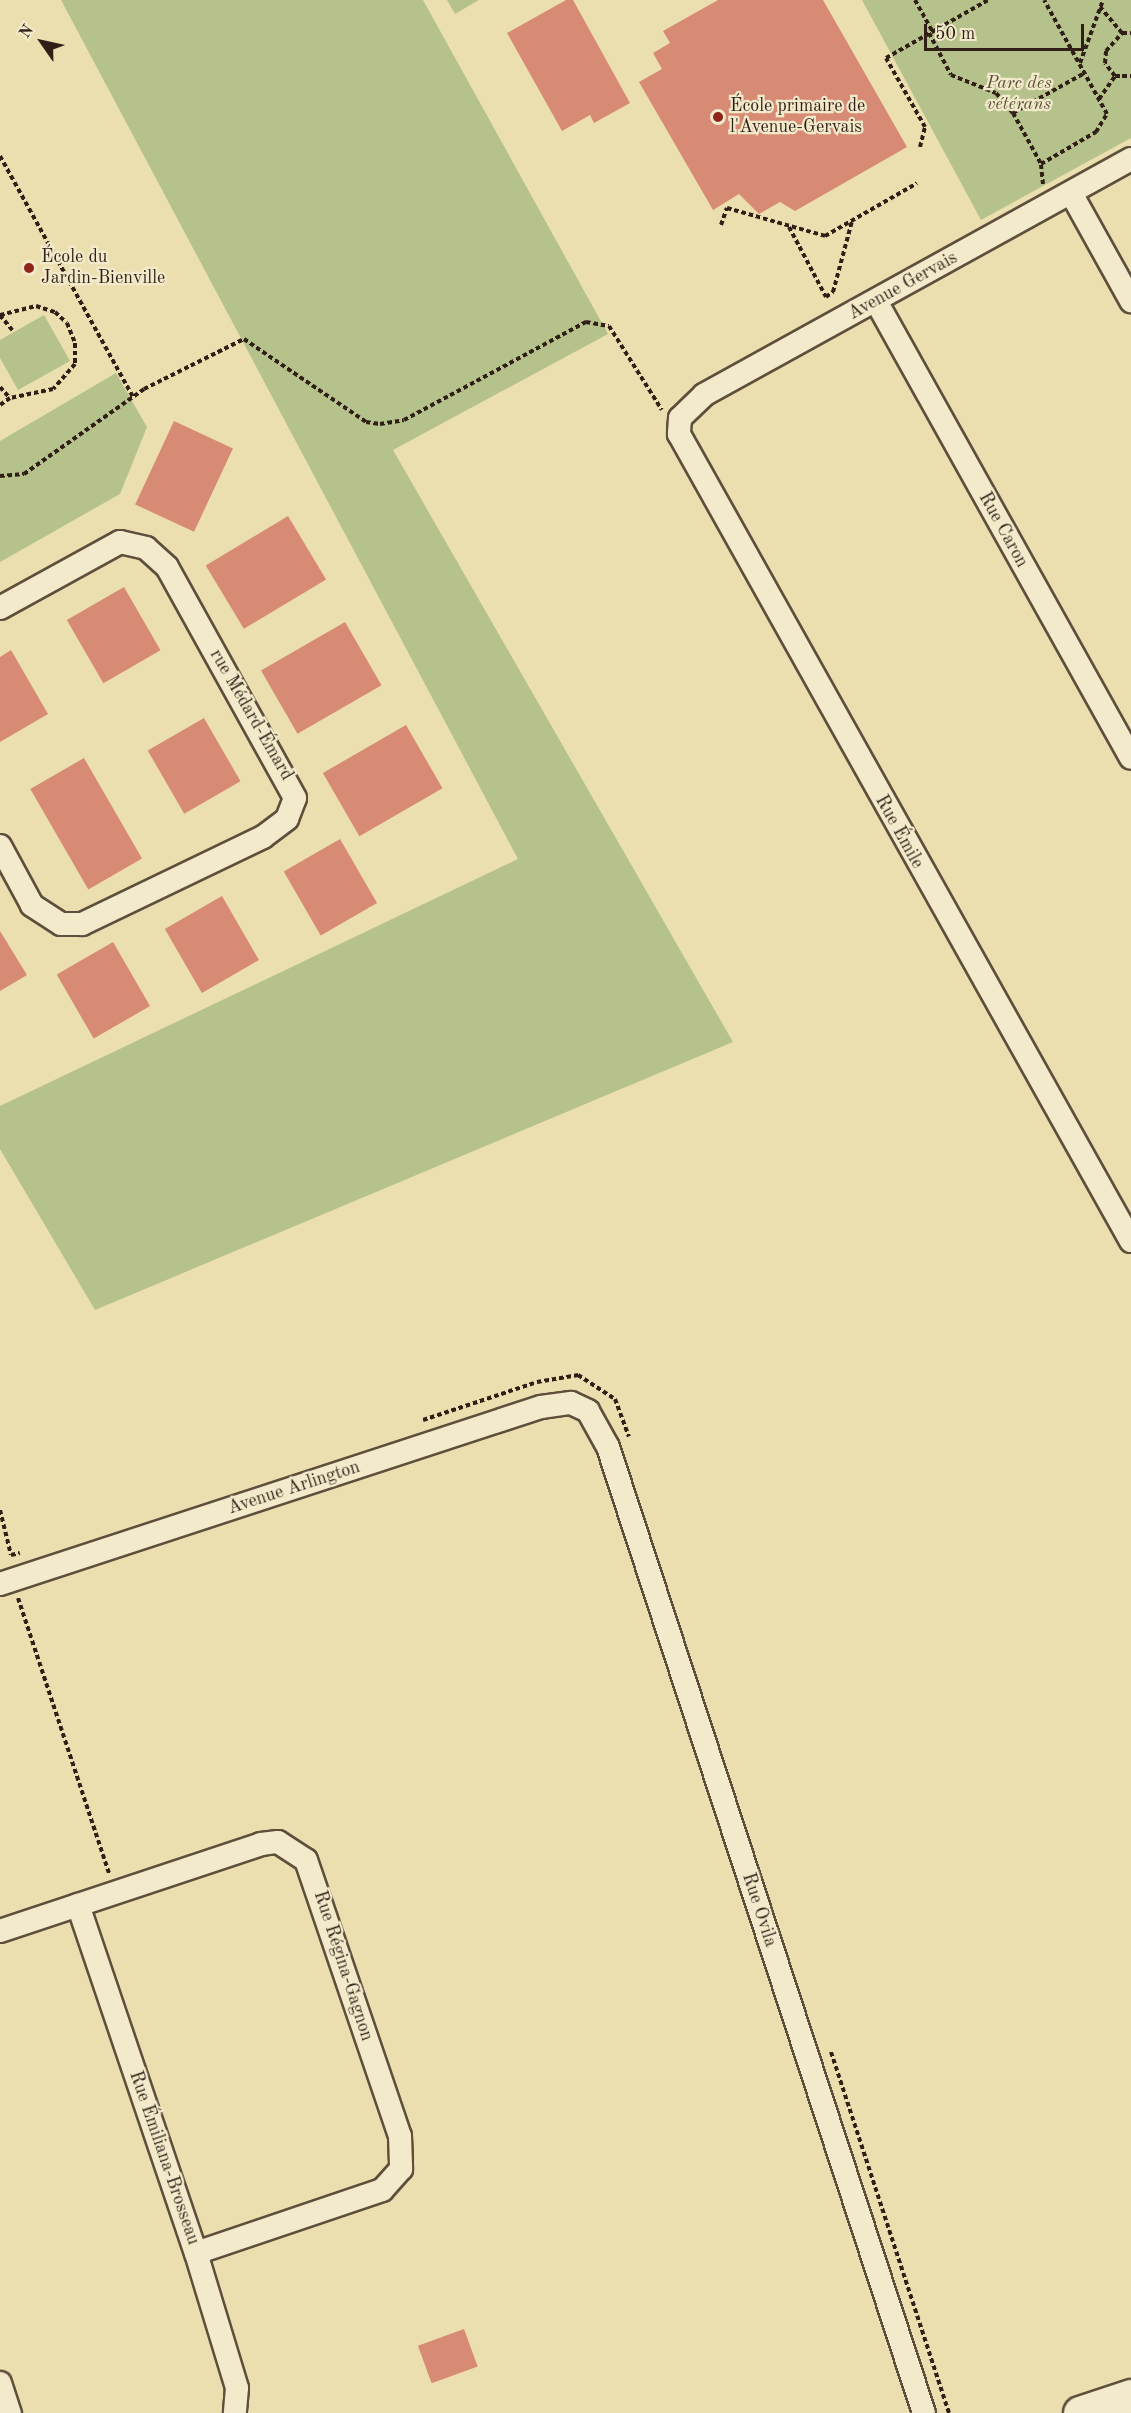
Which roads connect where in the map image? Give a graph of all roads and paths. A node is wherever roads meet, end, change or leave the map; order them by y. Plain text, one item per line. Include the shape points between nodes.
1 (915, 0) edge
2 (988, 0) edge
3 (1044, 0) edge
4 (1102, 0) edge
5 (1100, 8) junction
6 (931, 32) junction
7 (1122, 33) junction
8 (1131, 33) edge
9 (1079, 63) junction
10 (1085, 73) junction
11 (1131, 75) edge
12 (1115, 76) junction
13 (1099, 99) junction
14 (1013, 113) junction
15 (921, 147) dead end
16 (0, 156) edge
17 (1131, 159) edge
18 (1041, 164) junction
19 (917, 183) dead end
20 (1061, 198) junction
21 (765, 210) dead end
22 (762, 218) junction
23 (852, 221) junction
24 (721, 225) dead end
25 (788, 226) junction
26 (876, 301) junction
27 (1131, 301) edge
28 (14, 332) dead end
29 (0, 387) edge
30 (133, 397) junction
31 (10, 398) junction
32 (0, 405) edge
33 (680, 418) junction
34 (0, 476) edge
35 (0, 608) edge
36 (1131, 758) edge
37 (0, 846) edge
38 (1131, 1241) edge
39 (588, 1411) joint
40 (0, 1510) edge
41 (11, 1555) dead end
42 (0, 1583) edge
43 (18, 1598) dead end
44 (110, 1876) dead end
45 (78, 1905) junction
46 (0, 1931) edge
47 (196, 2253) junction
48 (0, 2383) edge
49 (1131, 2396) edge
50 (10, 2413) edge
51 (235, 2413) edge
52 (924, 2413) edge
53 (1080, 2413) edge

1 - 6 path
2 - 6 path
3 - 9 path
4 - 5 path
5 - 7 path
5 - 9 path
6 - 14 path via 951,75 996,93
6 - 15 path via 886,58 925,128
7 - 8 path
7 - 12 path via 1106,51 1105,63
9 - 10 path
10 - 13 path
10 - 14 path
11 - 12 path
12 - 13 path
13 - 18 path via 1107,114 1100,127
14 - 18 path
16 - 30 path
17 - 20 street, Avenue Gervais
18 - 20 path via 1041,181
19 - 23 path
20 - 26 street, Avenue Gervais
20 - 27 street
21 - 22 path
22 - 24 path via 727,208
22 - 25 path
23 - 25 path via 825,236
23 - 25 path via 833,292 826,297
26 - 33 street, Avenue Gervais via 704,395
26 - 36 street, Rue Caron
28 - 31 path via 0,315 36,306 55,312 71,333 75,364 53,389
29 - 31 path
30 - 33 path via 244,339 366,422 396,422 586,322 609,326 663,411
30 - 34 path via 24,474
31 - 32 path
33 - 38 street, Rue Émile via 684,448
35 - 37 street, rue Médard-Émard via 120,542 146,548 167,567 295,798 287,819 263,837 82,924 62,924 32,905
39 - 42 street, Avenue Arlington via 571,1403 541,1407
39 - 52 street, Rue Ovila via 603,1431
40 - 41 path
43 - 44 path
45 - 46 street, Rue Régina-Gagnon
45 - 47 street, Rue Émiliana-Brosseau
45 - 47 street, Rue Régina-Gagnon via 261,1844 293,1847 313,1875 400,2136 401,2169 382,2190
47 - 51 street, Rue Émiliana-Brosseau via 237,2388
48 - 50 street
49 - 53 street

